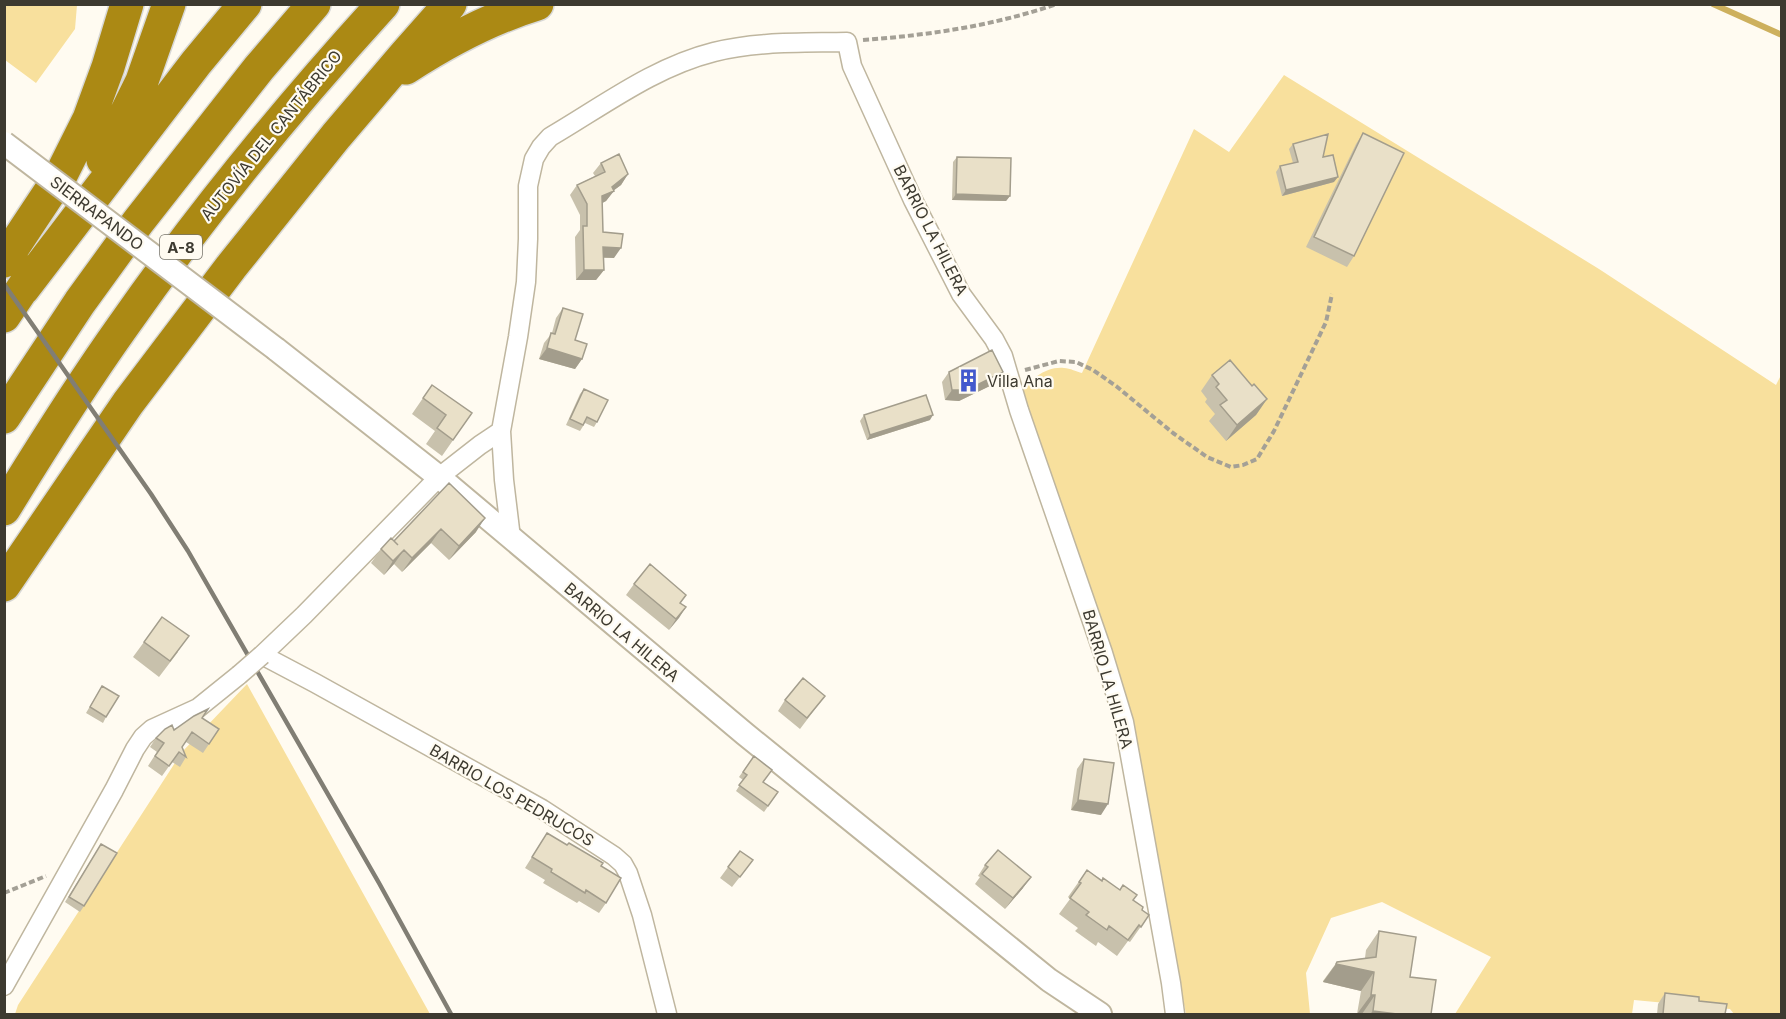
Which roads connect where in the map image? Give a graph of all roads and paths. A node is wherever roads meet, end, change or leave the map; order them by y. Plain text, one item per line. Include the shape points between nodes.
1 (127, 4) edge
2 (169, 4) edge
3 (245, 4) edge
4 (314, 4) edge
5 (383, 4) edge
6 (450, 4) edge
7 (537, 4) edge
8 (1056, 4) edge
9 (847, 42) junction
10 (336, 136) junction
11 (4, 143) edge
12 (4, 261) edge
13 (23, 289) junction
14 (1332, 294) dead end
15 (4, 316) edge
16 (276, 349) joint
17 (1010, 375) junction
18 (4, 417) edge
19 (501, 431) junction
20 (439, 477) junction
21 (4, 509) edge
22 (511, 538) junction
23 (4, 585) edge
24 (262, 655) junction
25 (73, 865) junction
26 (4, 893) edge
27 (4, 986) edge
28 (667, 1014) edge
29 (1100, 1014) edge
30 (1175, 1014) edge

1 - 12 highway via 89,119 61,176
2 - 13 highway via 142,81 104,159
3 - 13 highway
4 - 18 highway via 138,222
5 - 21 highway, AUTOVÍA DEL CANTÁBRICO / A-8 via 312,84 189,237 116,335
6 - 10 highway
7 - 10 highway via 436,48 383,87
8 - 9 path via 971,28
9 - 17 street, BARRIO LA HILERA via 852,66 913,200 962,294 994,339
9 - 19 street via 750,46 686,61 653,75 550,137 541,147 528,186 526,282
10 - 23 highway via 128,403
11 - 16 street, SIERRAPANDO, bridge
13 - 15 highway
14 - 17 path via 1326,322 1274,431 1257,459 1243,465 1231,467 1207,457 1116,386 1076,362 1059,361
16 - 20 street, BARRIO LA HILERA
17 - 30 street, BARRIO LA HILERA via 1124,723
19 - 20 street
19 - 22 street
20 - 22 street, BARRIO LA HILERA
20 - 24 street
22 - 29 street, BARRIO LA HILERA via 1040,973
24 - 25 street, bridge via 198,708 143,737
24 - 28 street, BARRIO LOS PEDRUCOS via 542,809 614,856 628,873
25 - 26 path
25 - 27 street

